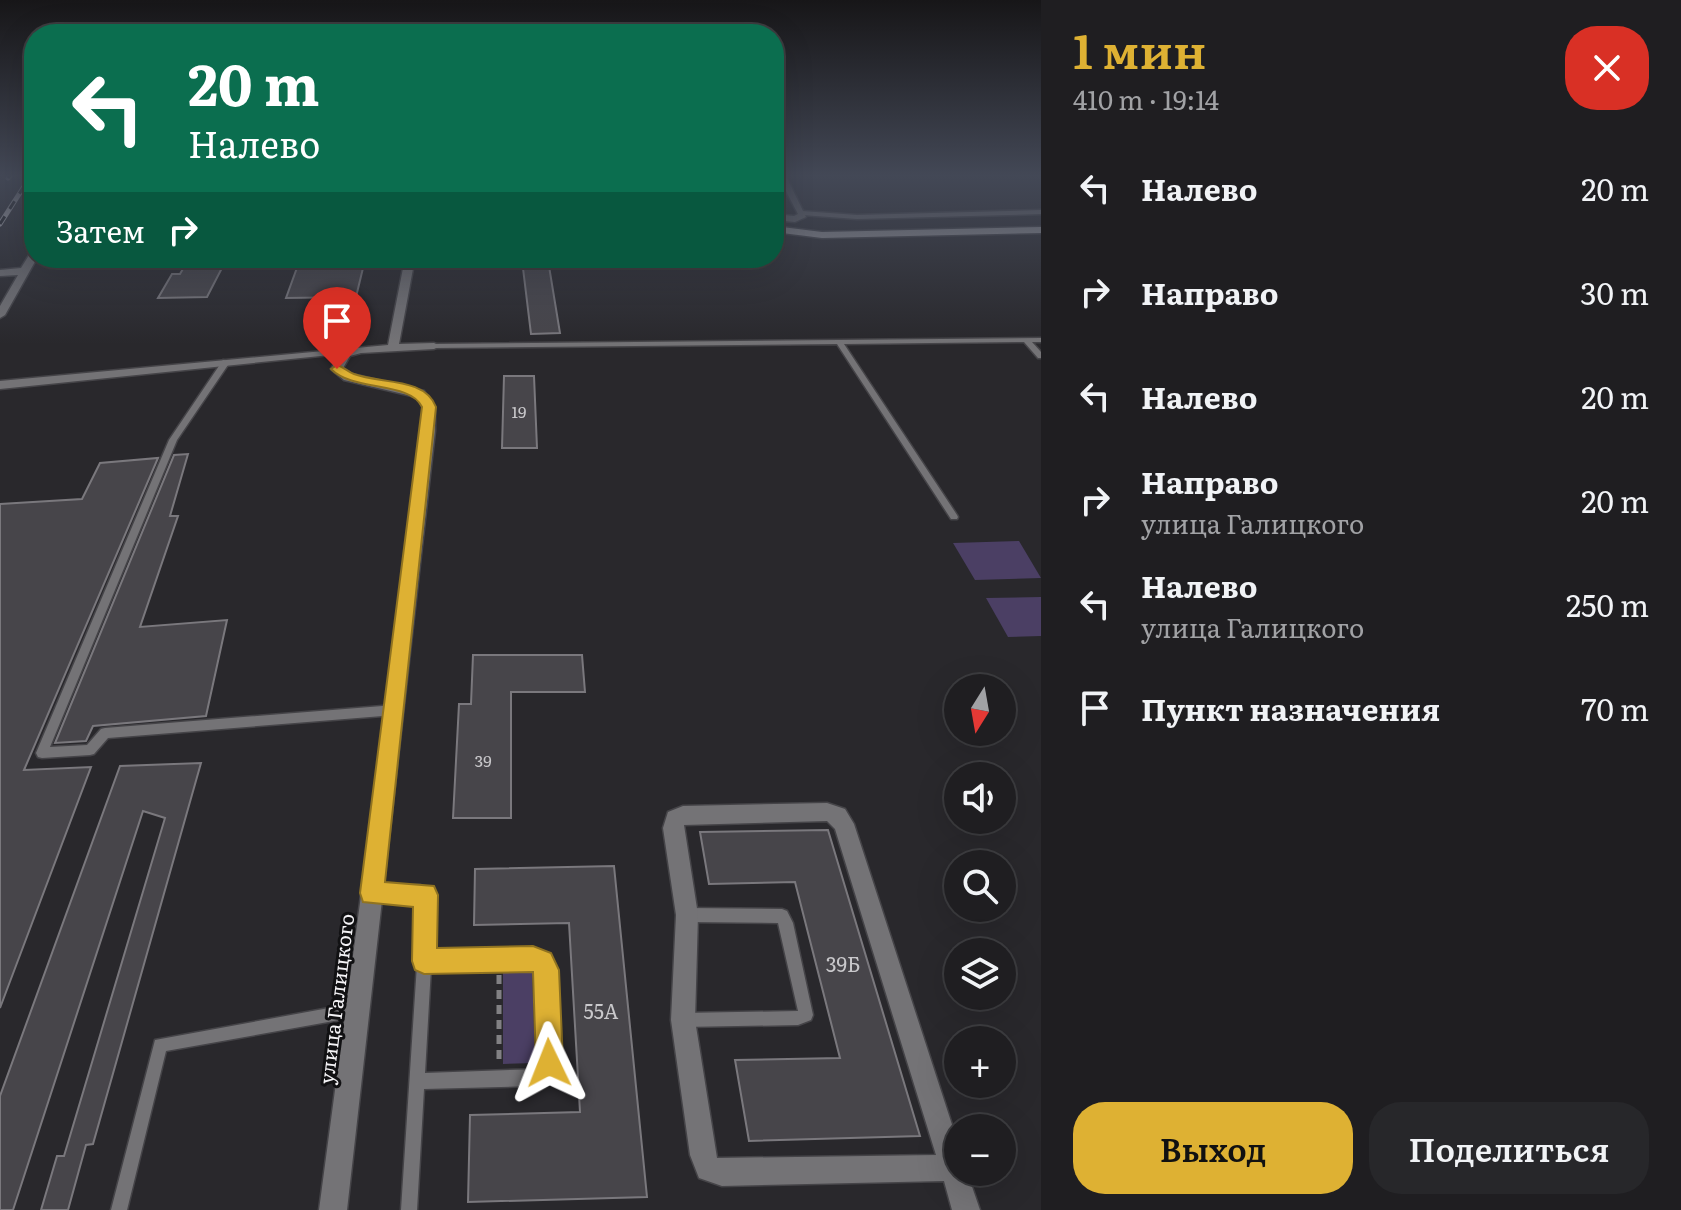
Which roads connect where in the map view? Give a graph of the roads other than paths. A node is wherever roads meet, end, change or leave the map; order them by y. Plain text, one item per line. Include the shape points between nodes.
1 (786, 230) edge
2 (1021, 230) edge
3 (27, 268) edge
4 (408, 268) edge
5 (25, 271) junction
6 (0, 273) edge
7 (0, 315) edge
8 (1026, 340) junction
9 (1041, 340) edge
10 (839, 342) junction
11 (434, 346) joint
12 (393, 347) junction
13 (362, 349) junction
14 (1041, 356) edge
15 (226, 362) junction
16 (0, 385) edge
17 (954, 517) dead end
18 (395, 710) junction
19 (372, 893) junction
20 (687, 915) junction
21 (424, 961) junction
22 (358, 1010) junction
23 (683, 1020) junction
24 (417, 1081) junction
25 (944, 1140) edge
26 (944, 1168) edge
27 (959, 1186) edge
28 (119, 1210) edge
29 (333, 1210) edge
30 (409, 1210) edge
31 (966, 1210) edge

1 - 2 street via 822,235
3 - 5 street
4 - 12 street
5 - 6 street
5 - 7 street
8 - 9 lane
8 - 10 lane
8 - 14 lane
10 - 11 lane
10 - 17 lane
11 - 12 street
12 - 13 street
13 - 15 street
13 - 18 street, улица Галицкого via 341,358 341,374 410,390 427,399 429,407
15 - 16 street
15 - 18 lane via 173,440 42,753 90,750 105,733
18 - 19 street, улица Галицкого
19 - 21 lane via 425,895
19 - 22 street, улица Галицкого
20 - 23 street
20 - 23 lane via 782,916 806,1015
20 - 25 street via 675,819 838,816
21 - 24 lane
21 - 24 lane via 542,962 549,1063 547,1074 537,1078
22 - 28 lane via 160,1045
22 - 29 street, улица Галицкого
23 - 26 street via 708,1169 722,1173
24 - 30 lane
27 - 31 street

